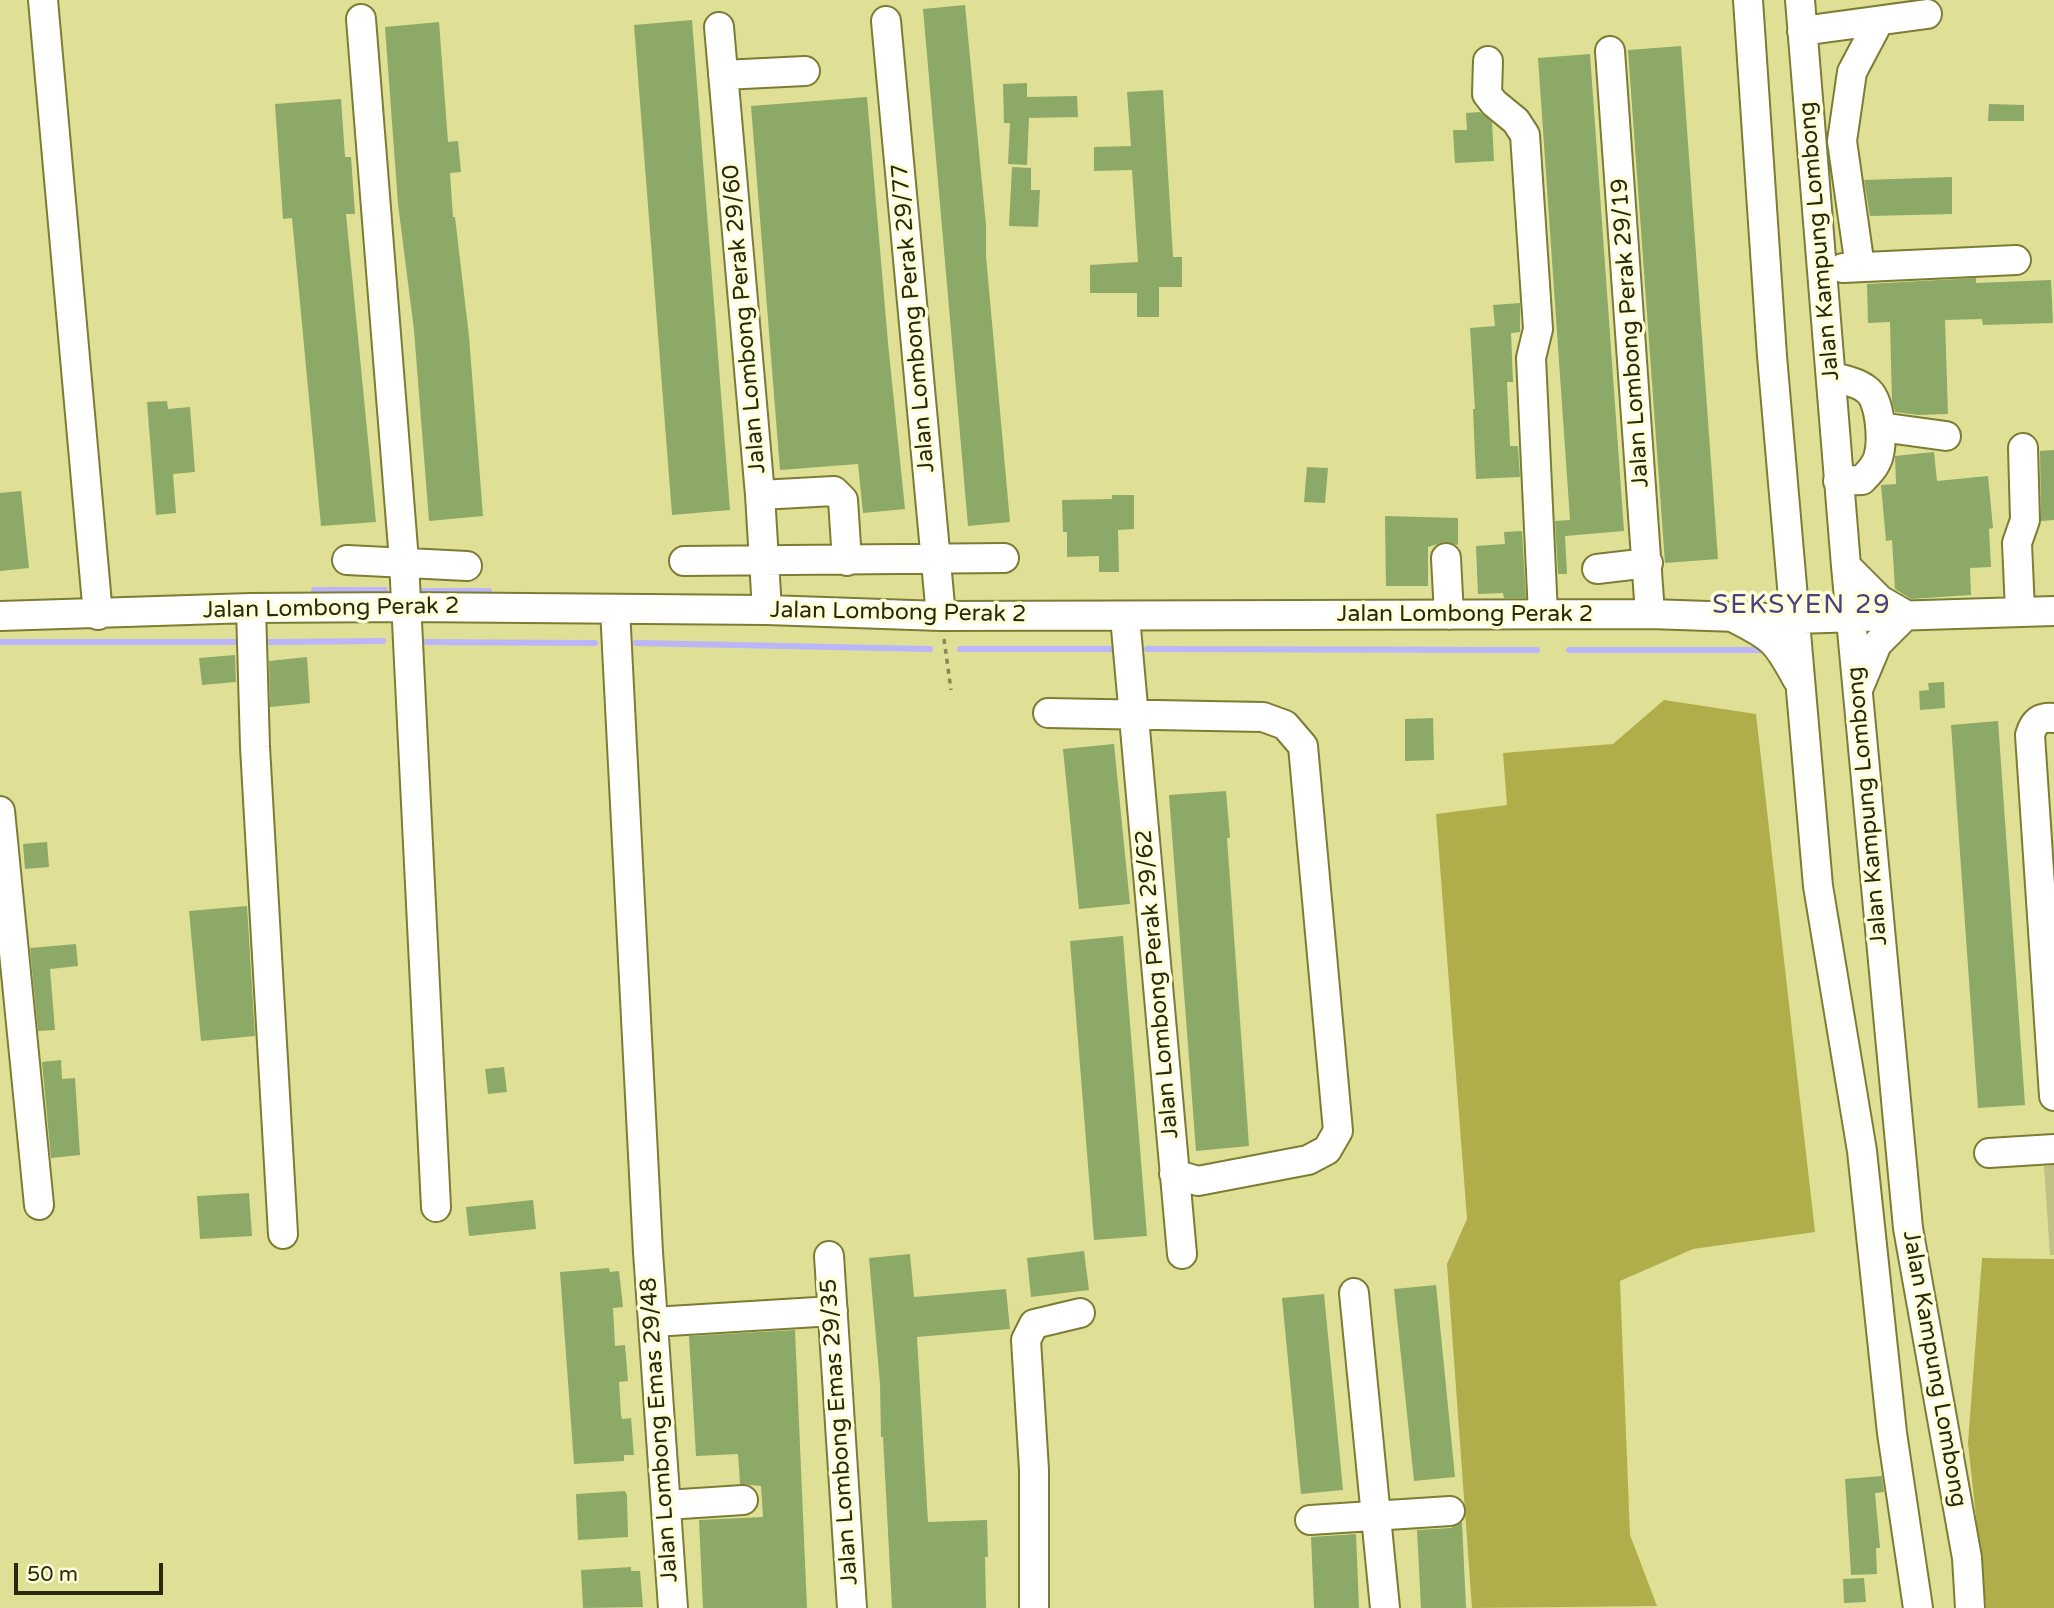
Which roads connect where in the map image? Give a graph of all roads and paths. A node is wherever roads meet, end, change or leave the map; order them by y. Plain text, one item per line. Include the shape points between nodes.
1 (43, 0) edge
2 (1748, 0) edge
3 (1800, 0) edge
4 (1927, 14) dead end
5 (361, 19) dead end
6 (886, 21) dead end
7 (1880, 21) junction
8 (719, 27) dead end
9 (1802, 31) junction
10 (1610, 51) dead end
11 (1488, 61) dead end
12 (805, 71) dead end
13 (723, 75) junction
14 (2016, 260) dead end
15 (1860, 267) junction
16 (1822, 269) junction
17 (1831, 376) junction
18 (1880, 427) junction
19 (1946, 436) dead end
20 (2023, 448) dead end
21 (1838, 481) junction
22 (760, 495) junction
23 (1790, 552) junction
24 (1004, 558) dead end
25 (1446, 558) dead end
26 (936, 559) junction
27 (347, 560) dead end
28 (404, 561) junction
29 (684, 561) dead end
30 (765, 561) junction
31 (847, 561) junction
32 (1647, 563) junction
33 (467, 566) dead end
34 (1846, 566) junction
35 (1597, 569) dead end
36 (405, 607) junction
37 (251, 608) junction
38 (614, 609) junction
39 (767, 610) junction
40 (2020, 611) junction
41 (2054, 611) edge
42 (1543, 614) junction
43 (1650, 614) junction
44 (99, 615) junction
45 (1448, 615) junction
46 (1906, 615) junction
47 (0, 616) edge
48 (941, 616) junction
49 (1125, 617) junction
50 (1733, 617) junction
51 (1850, 617) junction
52 (1796, 618) junction
53 (1800, 685) junction
54 (951, 690) dead end
55 (1857, 691) junction
56 (1048, 713) dead end
57 (1134, 713) junction
58 (2044, 721) edge
59 (0, 811) edge
60 (2050, 976) edge
61 (2054, 1096) edge
62 (2054, 1149) edge
63 (1989, 1153) dead end
64 (1174, 1174) junction
65 (39, 1205) dead end
66 (436, 1207) dead end
67 (283, 1234) dead end
68 (1182, 1254) dead end
69 (829, 1256) dead end
70 (1354, 1293) dead end
71 (833, 1311) junction
72 (1080, 1313) dead end
73 (653, 1322) junction
74 (743, 1500) dead end
75 (666, 1505) junction
76 (1450, 1511) dead end
77 (1376, 1516) junction
78 (1310, 1520) dead end
79 (673, 1608) edge
80 (852, 1608) edge
81 (1034, 1608) edge
82 (1385, 1608) edge
83 (1918, 1608) edge
84 (1970, 1608) edge

1 - 44 street
2 - 23 street, Jalan Kampung Lombong
3 - 9 street, Jalan Kampung Lombong
4 - 7 street
5 - 28 street
6 - 26 street, Jalan Lombong Perak 29/77
7 - 9 street
7 - 15 street via 1852,72 1842,141
8 - 13 street, Jalan Lombong Perak 29/60
9 - 16 street, Jalan Kampung Lombong
10 - 32 street, Jalan Lombong Perak 29/19
11 - 42 street via 1487,94 1525,135 1538,329 1531,358
12 - 13 street
13 - 22 street, Jalan Lombong Perak 29/60
14 - 15 street
15 - 16 street
16 - 17 street, Jalan Kampung Lombong
17 - 18 street via 1866,388 1874,396
17 - 21 street, Jalan Kampung Lombong
18 - 19 street
18 - 21 street via 1878,458 1872,470 1862,480
20 - 40 street via 2025,520 2017,544
21 - 34 street, Jalan Kampung Lombong
22 - 30 street, Jalan Lombong Perak 29/60
22 - 31 street via 834,491 843,500
23 - 50 street via 1776,596 1766,606
23 - 52 street, Jalan Kampung Lombong
24 - 26 street
25 - 45 street
26 - 31 street
26 - 48 street, Jalan Lombong Perak 29/77
27 - 28 street
28 - 33 street
28 - 36 street
29 - 30 street
30 - 31 street
30 - 39 street, Jalan Lombong Perak 29/60
32 - 35 street
32 - 43 street, Jalan Lombong Perak 29/19
34 - 46 street via 1880,600
34 - 51 street, Jalan Kampung Lombong
36 - 37 street, Jalan Lombong Perak 2
36 - 38 street, Jalan Lombong Perak 2
36 - 66 street
37 - 44 street, Jalan Lombong Perak 2
37 - 67 street
38 - 39 street, Jalan Lombong Perak 2
38 - 73 street, Jalan Lombong Emas 29/48
39 - 48 street, Jalan Lombong Perak 2
40 - 41 street, Jalan Lombong Perak 2
40 - 46 street, Jalan Lombong Perak 2
42 - 43 street, Jalan Lombong Perak 2
42 - 45 street, Jalan Lombong Perak 2
43 - 50 street, Jalan Lombong Perak 2
44 - 47 street, Jalan Lombong Perak 2
45 - 49 street, Jalan Lombong Perak 2
46 - 51 street, Jalan Lombong Perak 2
46 - 55 street via 1877,644
48 - 49 street, Jalan Lombong Perak 2
48 - 54 path
49 - 57 street, Jalan Lombong Perak 29/62
50 - 52 street, Jalan Lombong Perak 2
50 - 53 street via 1780,647
51 - 52 street, Jalan Lombong Perak 2
51 - 55 street, Jalan Kampung Lombong
52 - 53 street, Jalan Kampung Lombong
53 - 83 street, Jalan Kampung Lombong via 1818,886 1862,1151 1892,1433
55 - 84 street, Jalan Kampung Lombong via 1908,1228 1968,1558
56 - 57 street
57 - 64 street, Jalan Lombong Perak 29/62
57 - 64 street via 1264,717 1285,725 1303,746 1338,1131 1327,1150 1308,1160 1198,1181
58 - 60 street via 2029,735
59 - 65 street
60 - 61 street
62 - 63 street
64 - 68 street, Jalan Lombong Perak 29/62
69 - 71 street, Jalan Lombong Emas 29/35
70 - 77 street
71 - 73 street
71 - 80 street, Jalan Lombong Emas 29/35
72 - 81 street via 1034,1324 1026,1340 1034,1470
73 - 75 street, Jalan Lombong Emas 29/48
74 - 75 street
75 - 79 street, Jalan Lombong Emas 29/48
76 - 77 street
77 - 78 street
77 - 82 street

